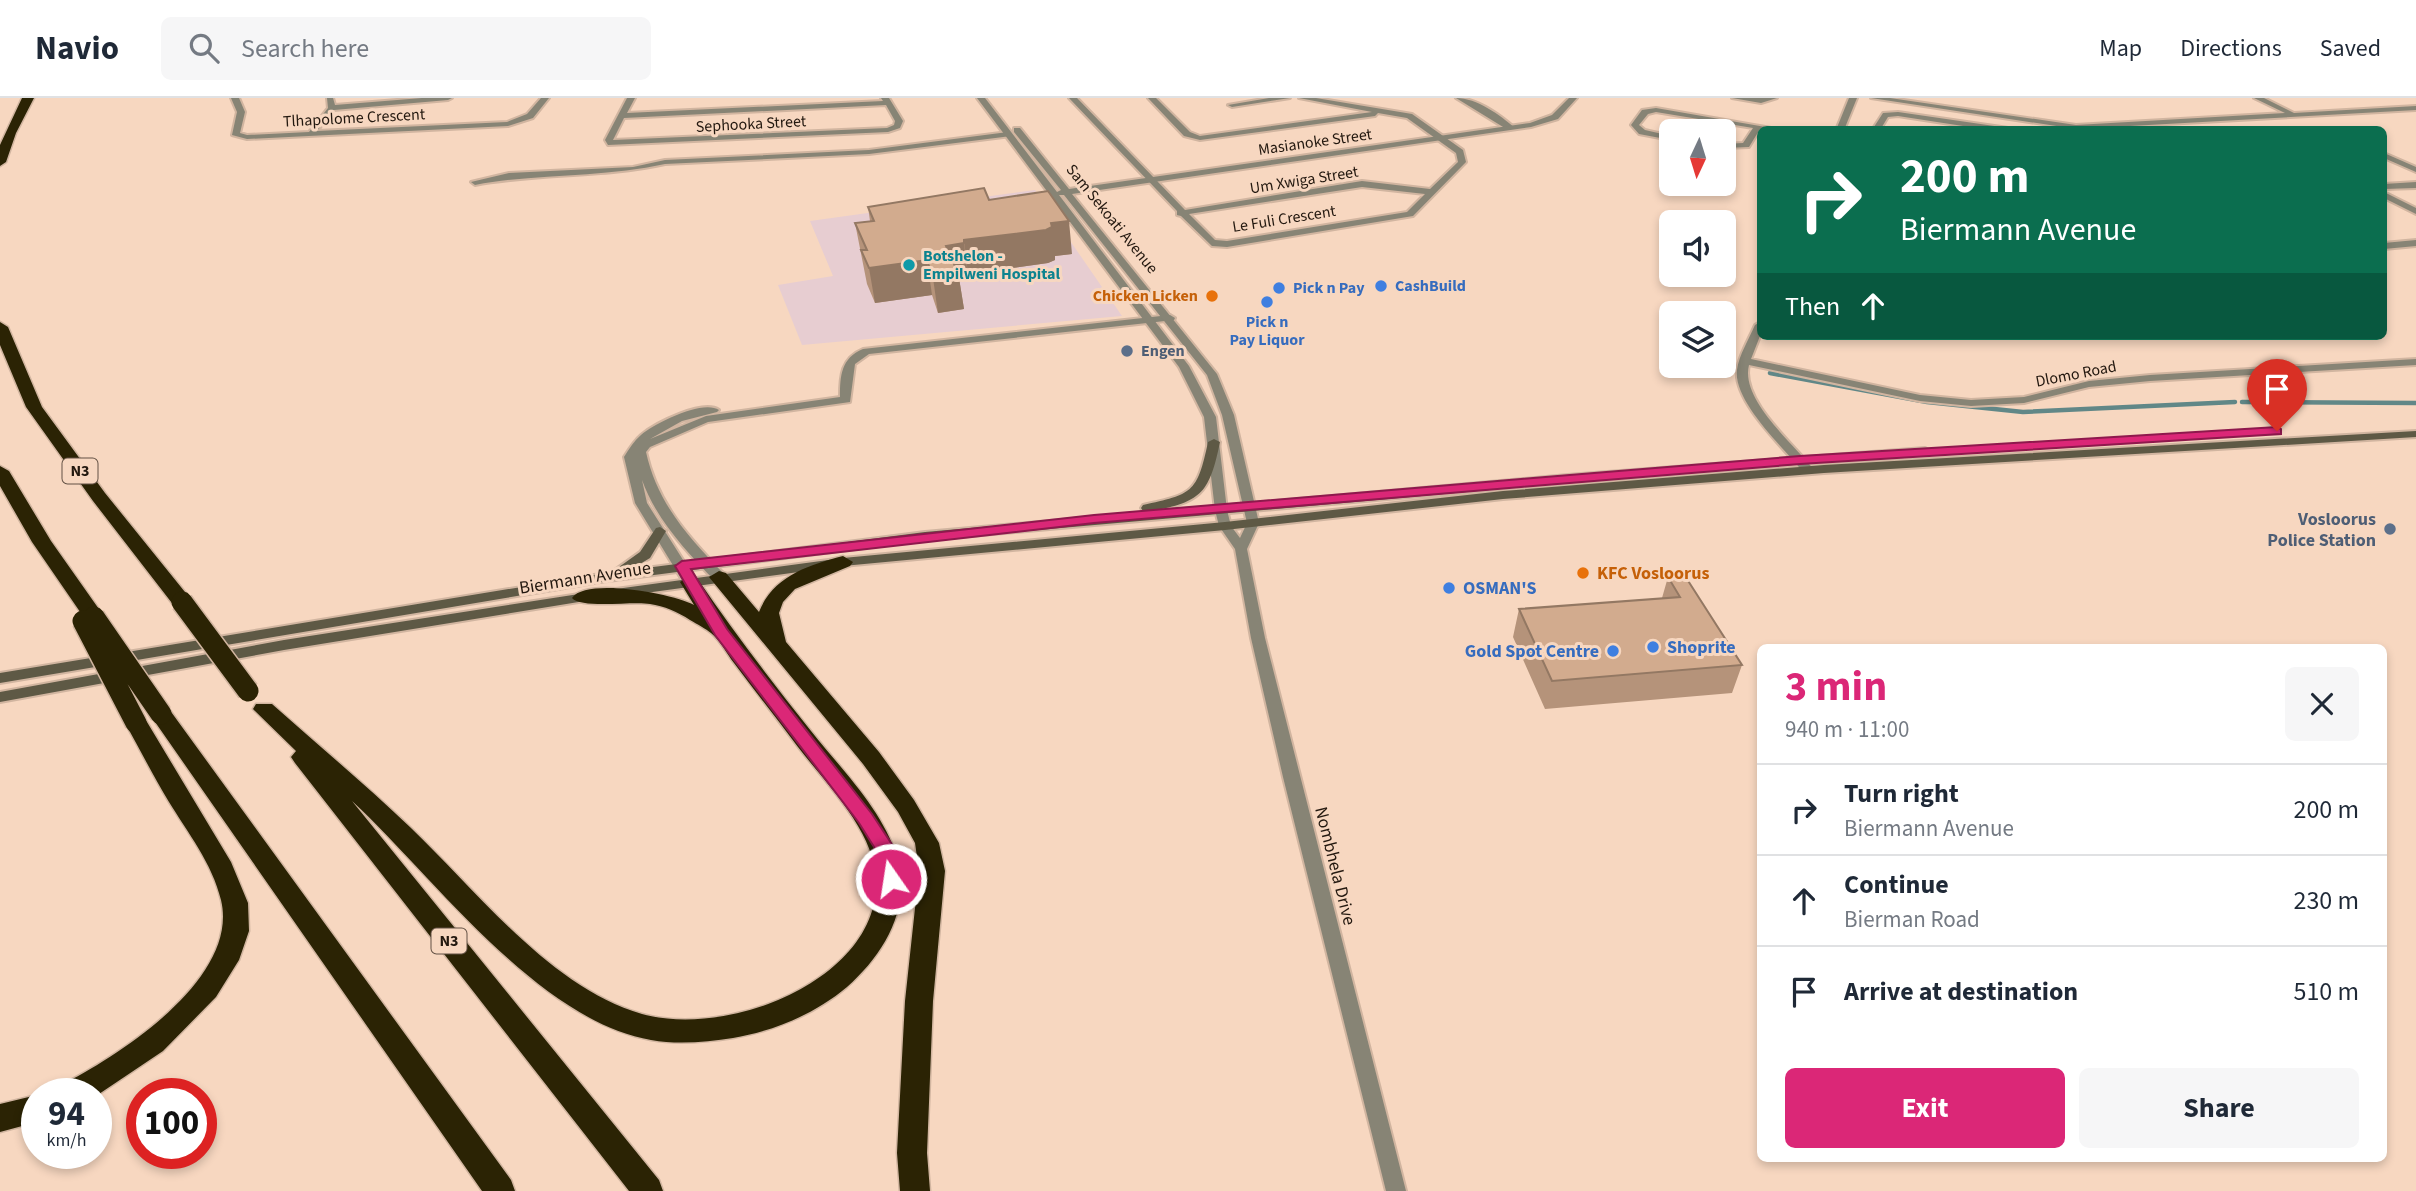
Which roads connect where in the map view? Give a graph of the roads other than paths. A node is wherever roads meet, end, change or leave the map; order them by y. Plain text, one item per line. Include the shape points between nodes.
1 (28, 98) edge
2 (235, 98) edge
3 (330, 98) edge
4 (448, 98) edge
5 (545, 98) edge
6 (631, 98) edge
7 (981, 98) edge
8 (993, 98) edge
9 (1073, 98) edge
10 (1153, 98) edge
11 (1286, 98) edge
12 (1303, 98) edge
13 (1460, 98) edge
14 (1573, 98) edge
15 (1736, 98) edge
16 (1773, 98) edge
17 (1853, 98) edge
18 (1875, 98) edge
19 (2258, 98) edge
20 (887, 101) edge
21 (1232, 105) dead end
22 (332, 108) junction
23 (2416, 108) edge
24 (1390, 112) junction
25 (2295, 115) junction
26 (622, 116) junction
27 (1713, 119) edge
28 (1736, 123) edge
29 (1758, 126) edge
30 (1842, 126) edge
31 (1880, 126) edge
32 (1980, 126) edge
33 (2069, 126) edge
34 (2129, 126) edge
35 (1511, 128) junction
36 (1757, 128) edge
37 (311, 134) junction
38 (1008, 134) junction
39 (1659, 136) edge
40 (1440, 138) junction
41 (1736, 145) edge
42 (2387, 156) edge
43 (0, 162) edge
44 (2416, 170) edge
45 (1151, 180) junction
46 (475, 182) dead end
47 (2416, 185) edge
48 (2387, 187) edge
49 (1068, 192) junction
50 (1433, 192) junction
51 (1052, 195) junction
52 (2387, 196) edge
53 (2416, 211) edge
54 (1180, 213) junction
55 (2416, 243) edge
56 (2387, 246) edge
57 (1170, 317) junction
58 (1147, 320) junction
59 (0, 327) edge
60 (1757, 333) edge
61 (1746, 361) junction
62 (2416, 362) edge
63 (846, 396) junction
64 (2416, 426) edge
65 (2416, 434) edge
66 (1214, 442) junction
67 (1804, 465) junction
68 (0, 471) edge
69 (1248, 507) junction
70 (1221, 510) junction
71 (1094, 519) junction
72 (1252, 523) junction
73 (1225, 526) junction
74 (660, 531) junction
75 (1241, 549) junction
76 (843, 562) junction
77 (712, 570) junction
78 (686, 574) junction
79 (600, 578) junction
80 (582, 598) junction
81 (89, 619) junction
82 (720, 632) junction
83 (781, 653) junction
84 (0, 678) edge
85 (0, 697) edge
86 (256, 700) junction
87 (103, 1078) edge
88 (21, 1112) edge
89 (0, 1118) edge
90 (500, 1191) edge
91 (648, 1191) edge
92 (915, 1191) edge
93 (1396, 1191) edge

1 - 43 highway
2 - 37 street, Tlhapolome Crescent via 241,112 236,135
3 - 22 street
4 - 22 street
5 - 37 street, Tlhapolome Crescent via 530,116 509,124
6 - 26 street
7 - 38 street, Sam Sekoati Avenue
8 - 49 street, Sam Sekoati Avenue
9 - 45 street, Le Fuli Crescent
10 - 24 street via 1187,134 1200,138
11 - 21 street
12 - 24 street
13 - 35 street
14 - 35 street, Masianoke Street via 1555,117
15 - 16 street
17 - 30 street
18 - 33 street
19 - 25 street
20 - 26 street
20 - 26 street, Sephooka Street via 900,121 893,128 611,143
22 - 37 street
23 - 25 street
24 - 40 street via 1409,116
25 - 34 street
27 - 39 street via 1645,112 1635,125 1642,132
28 - 29 street
31 - 32 street via 1886,116 1898,114
35 - 40 street, Masianoke Street
36 - 41 street via 1746,145
38 - 46 street via 882,151 665,162 626,170
38 - 51 street, Sam Sekoati Avenue
40 - 45 street, Masianoke Street
40 - 50 street, Le Fuli Crescent via 1464,158
42 - 44 street
45 - 49 street, Masianoke Street
45 - 54 street, Le Fuli Crescent
47 - 48 street
49 - 51 street, Masianoke Street
49 - 57 street, Sam Sekoati Avenue
50 - 54 street, Um Xwiga Street via 1362,184
50 - 54 street, Le Fuli Crescent via 1405,215 1227,244 1208,242
51 - 58 street, Sam Sekoati Avenue
52 - 53 street
55 - 56 street
57 - 58 street
57 - 69 street, Sam Sekoati Avenue via 1212,374 1223,400
58 - 63 street via 867,351 850,358
58 - 66 street, Sam Sekoati Avenue via 1192,378 1210,417
59 - 86 highway, N3, bridge via 34,408
60 - 61 street
61 - 62 street, Dlomo Road via 1920,398 1971,403 2024,400 2089,384 2150,378
61 - 67 street via 1742,371 1745,390
63 - 74 street via 693,412 666,423 636,446 630,457 641,503
63 - 77 street via 706,419 643,447 641,465 649,486
64 - 67 main road
65 - 67 main road
66 - 70 street, Sam Sekoati Avenue
66 - 71 main road via 1204,484 1188,498
67 - 69 main road, Biermann Avenue
67 - 72 main road, Biermann Avenue
68 - 81 highway
69 - 70 main road, Biermann Avenue
69 - 72 street, Sam Sekoati Avenue
70 - 71 main road, Biermann Avenue
70 - 73 street, Sam Sekoati Avenue
71 - 77 main road, Biermann Avenue
72 - 73 main road, Biermann Avenue
72 - 75 street
73 - 75 street, Nombhela Drive
73 - 76 main road, Biermann Avenue
74 - 78 street
74 - 79 main road via 635,563
75 - 93 street, Nombhela Drive via 1291,777
76 - 77 main road, Biermann Avenue
76 - 83 highway via 795,580 771,601 769,612
77 - 78 main road, Biermann Avenue
77 - 78 main road, Biermann Avenue
77 - 83 highway
78 - 79 main road, Biermann Avenue
78 - 80 main road, Biermann Avenue
78 - 82 highway
79 - 84 main road, Biermann Avenue
80 - 82 highway via 660,597 694,612
80 - 85 main road, Biermann Avenue via 284,645
81 - 87 highway, bridge via 136,723 219,858 236,907 233,939 216,977 180,1020 144,1052
81 - 90 highway, bridge
82 - 86 highway via 866,818 883,846 891,879 886,916 867,949 839,980 792,1009 745,1025 688,1031 644,1026 573,995 544,974 396,828
83 - 92 highway via 871,758 927,843 932,871 919,1002 912,1153
86 - 91 highway, N3
88 - 89 highway

